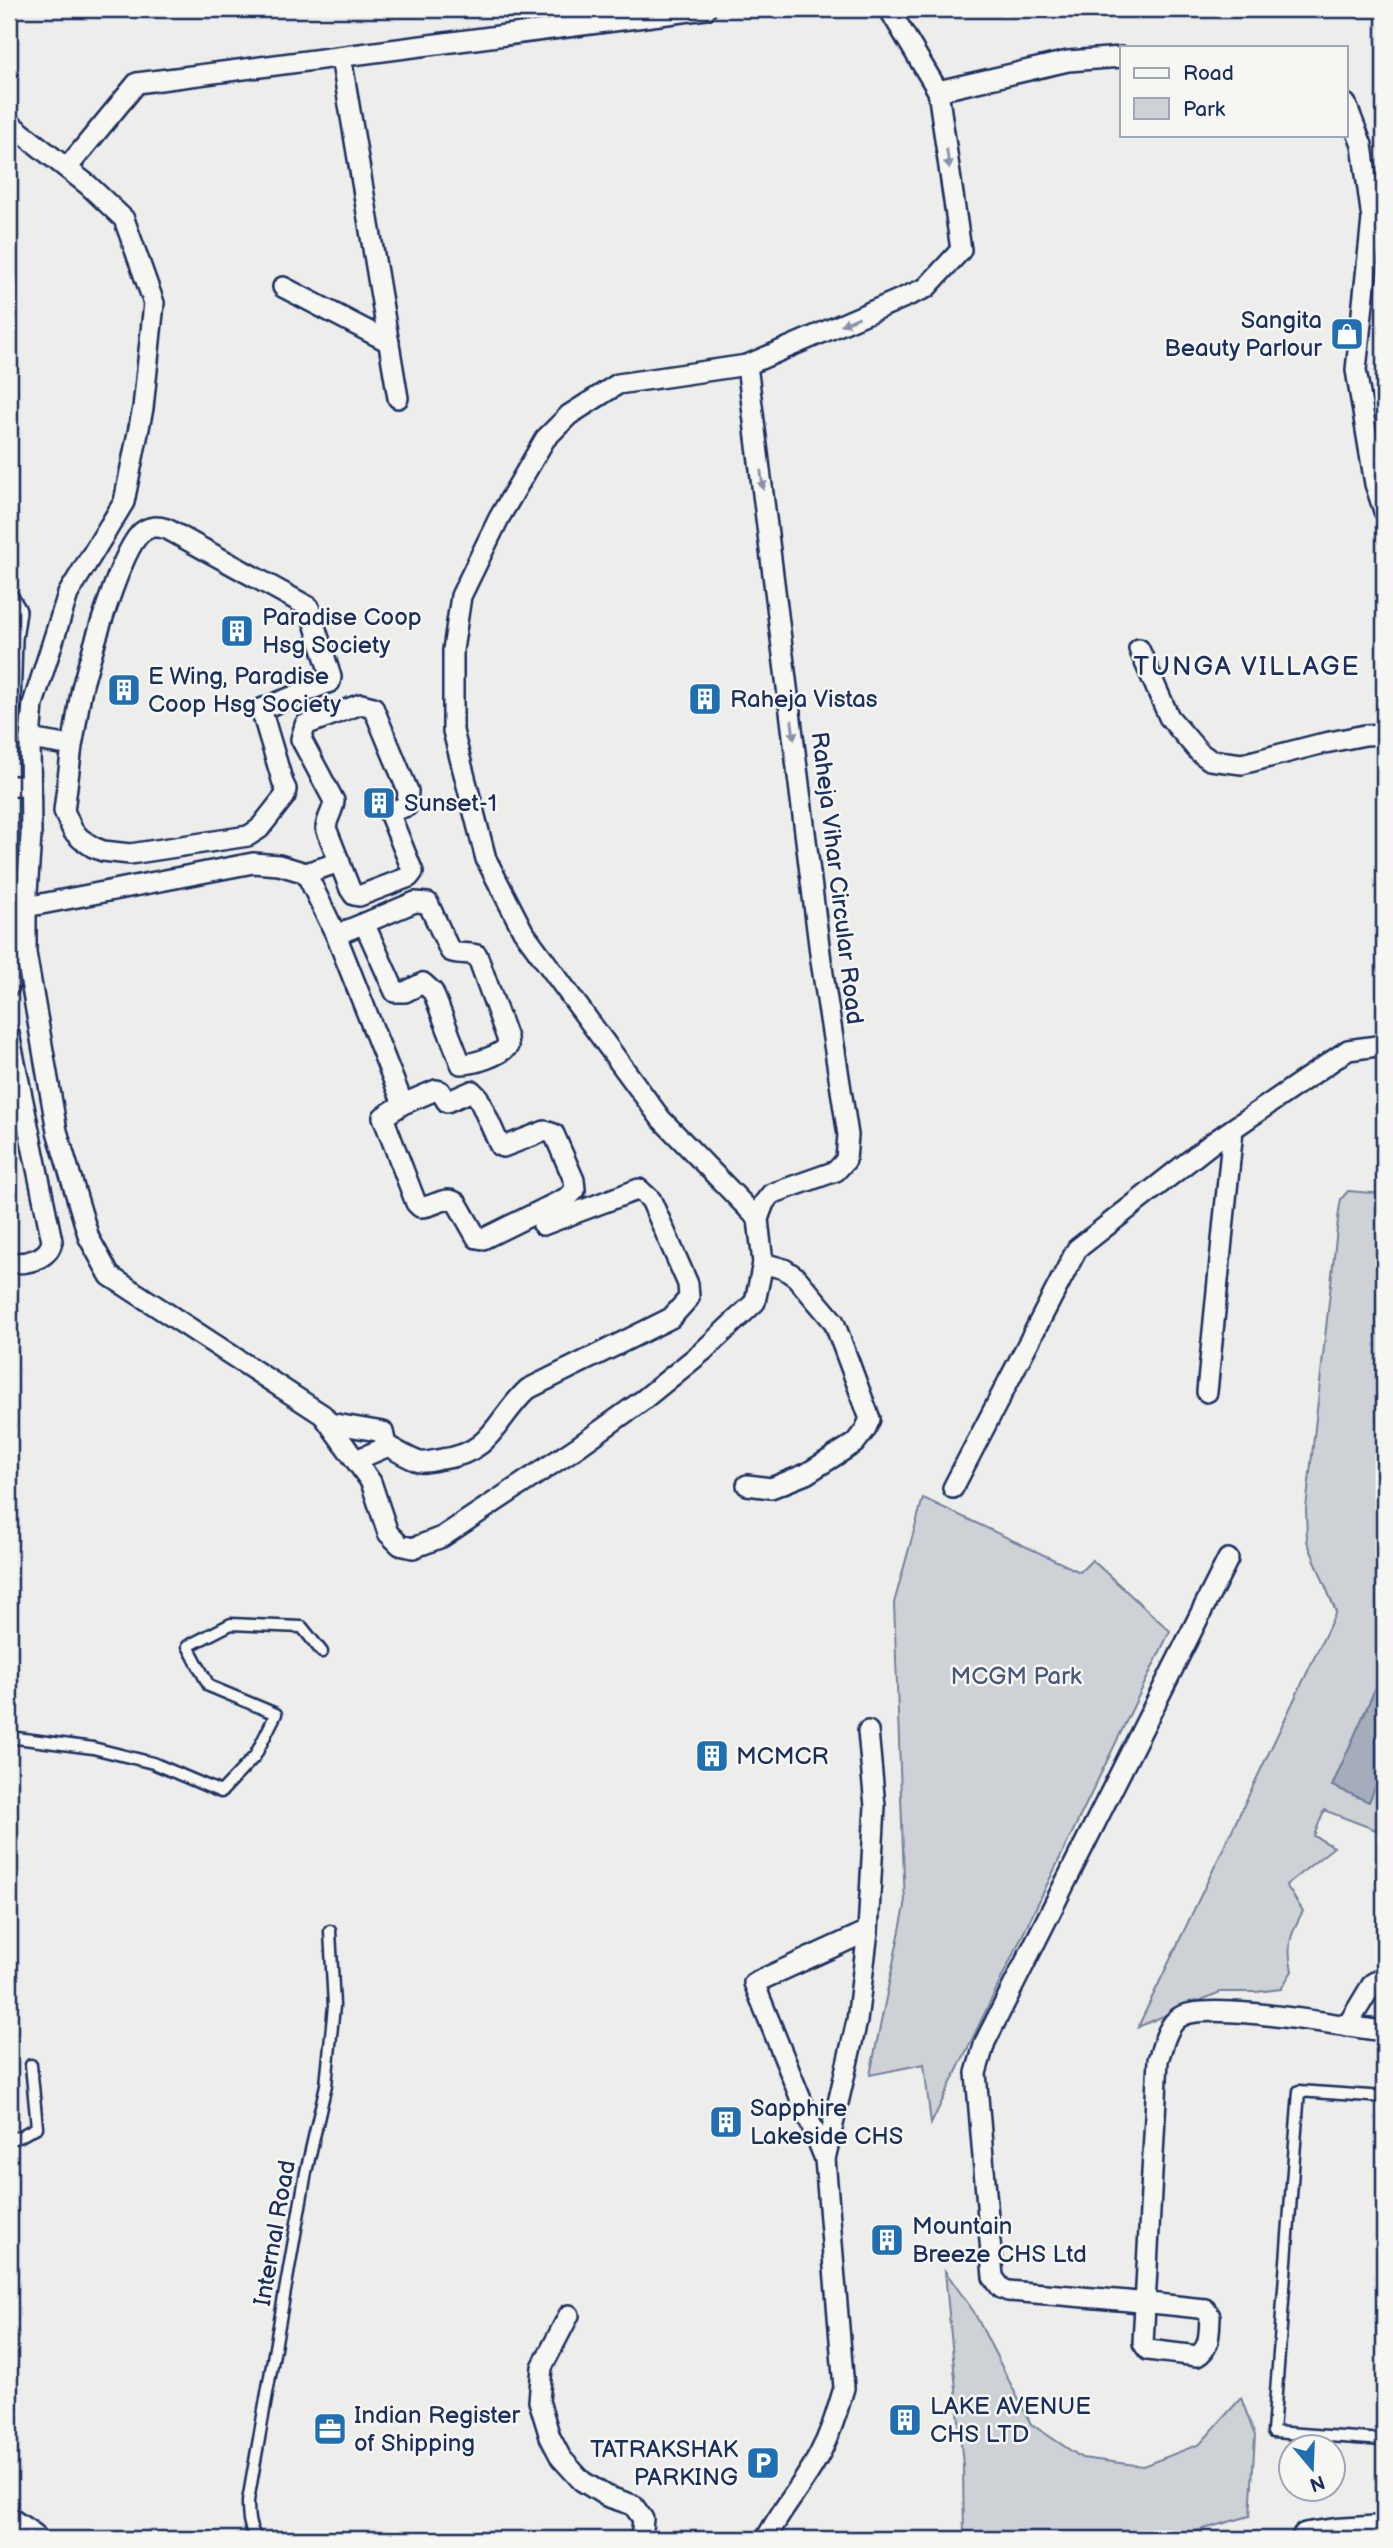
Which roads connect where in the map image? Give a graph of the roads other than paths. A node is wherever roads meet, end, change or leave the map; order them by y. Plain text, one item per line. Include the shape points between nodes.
1 (706, 9) edge
2 (889, 9) edge
3 (582, 17) edge
4 (341, 57) junction
5 (1120, 57) edge
6 (938, 91) junction
7 (1348, 109) edge
8 (9, 123) edge
9 (67, 168) junction
10 (284, 287) dead end
11 (388, 342) junction
12 (747, 365) junction
13 (398, 398) dead end
14 (1384, 510) edge
15 (9, 599) edge
16 (1139, 649) dead end
17 (1384, 734) edge
18 (30, 739) junction
19 (9, 741) edge
20 (72, 746) junction
21 (9, 786) edge
22 (30, 786) junction
23 (340, 862) junction
24 (306, 873) junction
25 (18, 904) edge
26 (365, 923) junction
27 (336, 935) junction
28 (9, 986) edge
29 (9, 1034) edge
30 (1384, 1045) edge
31 (403, 1104) junction
32 (1233, 1129) junction
33 (57, 1131) junction
34 (31, 1135) junction
35 (758, 1219) junction
36 (543, 1224) dead end
37 (9, 1262) edge
38 (763, 1264) junction
39 (1207, 1392) dead end
40 (330, 1423) junction
41 (386, 1445) junction
42 (356, 1460) junction
43 (747, 1485) dead end
44 (953, 1488) dead end
45 (1228, 1559) dead end
46 (322, 1652) dead end
47 (868, 1731) dead end
48 (9, 1737) edge
49 (330, 1931) dead end
50 (868, 1931) junction
51 (1384, 1977) edge
52 (1347, 2026) junction
53 (1384, 2031) edge
54 (31, 2065) dead end
55 (1384, 2097) edge
56 (9, 2139) edge
57 (825, 2159) junction
58 (569, 2315) dead end
59 (1384, 2440) edge
60 (9, 2525) edge
61 (1384, 2532) edge
62 (30, 2539) edge
63 (258, 2539) edge
64 (641, 2539) edge
65 (766, 2539) edge
66 (1308, 2539) edge

1 - 3 street
2 - 6 street
3 - 4 street
4 - 9 street via 137,83
4 - 11 street
5 - 6 street via 1068,61
6 -> 12 street via 961,250 926,288
7 - 14 street via 1362,145 1372,219 1356,370 1375,484
8 - 9 street
9 - 18 street via 124,219 154,303 143,408 124,502 68,594 33,704
10 - 11 street
11 - 13 street
12 -> 35 street, Raheja Vihar Circular Road via 821,961 848,1135 846,1160 836,1171 771,1194
12 - 35 street via 618,384 569,415 545,439 461,596 453,650 453,731 486,859 523,931 661,1119
15 - 19 street via 16,611
16 - 17 street via 1169,717 1210,760 1242,764
18 - 20 street
18 - 22 street
20 - 20 street via 82,688 116,579 140,534 148,528 167,529 309,607 330,682 261,709 286,789 259,829 248,836 130,854 93,847 73,831 64,811
21 - 22 street
22 - 25 street via 31,836
23 - 23 street via 326,828 334,801 301,738 305,725 361,704 373,707 408,791 407,806 390,815 413,873 359,896 354,895
23 - 24 street
24 - 25 street via 253,863
24 - 27 street
25 - 28 street
25 - 33 street
26 - 26 street via 415,902 428,903 450,951 477,955 508,1046 461,1064 433,992 423,983 395,992
26 - 27 street
27 - 31 street
29 - 34 street
30 - 32 street via 1348,1050
31 - 31 street via 383,1117 416,1203 426,1208 452,1199 477,1238 483,1239 575,1190 554,1134 545,1131 499,1146 472,1091 447,1102 436,1090
32 - 39 street
32 - 44 street via 1077,1249
33 - 34 street
33 - 40 street via 89,1238 110,1276
34 - 37 street via 52,1241 45,1255
35 - 38 street
36 - 41 street via 639,1189 651,1200 688,1284 689,1298 671,1318 528,1389 488,1438 467,1454 421,1462
38 - 42 street via 754,1302 702,1352 576,1448 442,1537 413,1548 400,1545 388,1533 371,1482
38 - 43 street via 796,1277 834,1322 870,1419 855,1443 806,1474 771,1488
40 - 41 street via 379,1430
40 - 42 street
41 - 42 street
45 - 52 street via 985,2042 976,2073 997,2284 1008,2291 1144,2302 1158,2060 1167,2033 1179,2017 1229,2011
46 - 48 lane via 302,1627 231,1624 188,1646 209,1686 276,1714 255,1756 221,1792 153,1763 93,1748
47 - 50 street via 876,1805
49 - 63 lane, Internal Road via 334,2006 326,2085 306,2172 248,2501 249,2521
50 - 57 street via 856,2021
50 - 57 street via 754,1983
51 - 52 street via 1373,1983
52 - 53 street
54 - 56 lane via 37,2127
55 - 59 lane via 1299,2091 1273,2431
57 - 65 street via 844,2388 834,2425 818,2457
58 - 64 street via 542,2367 540,2401 550,2437 582,2482 633,2505 643,2519
60 - 62 main road
61 - 66 main road

